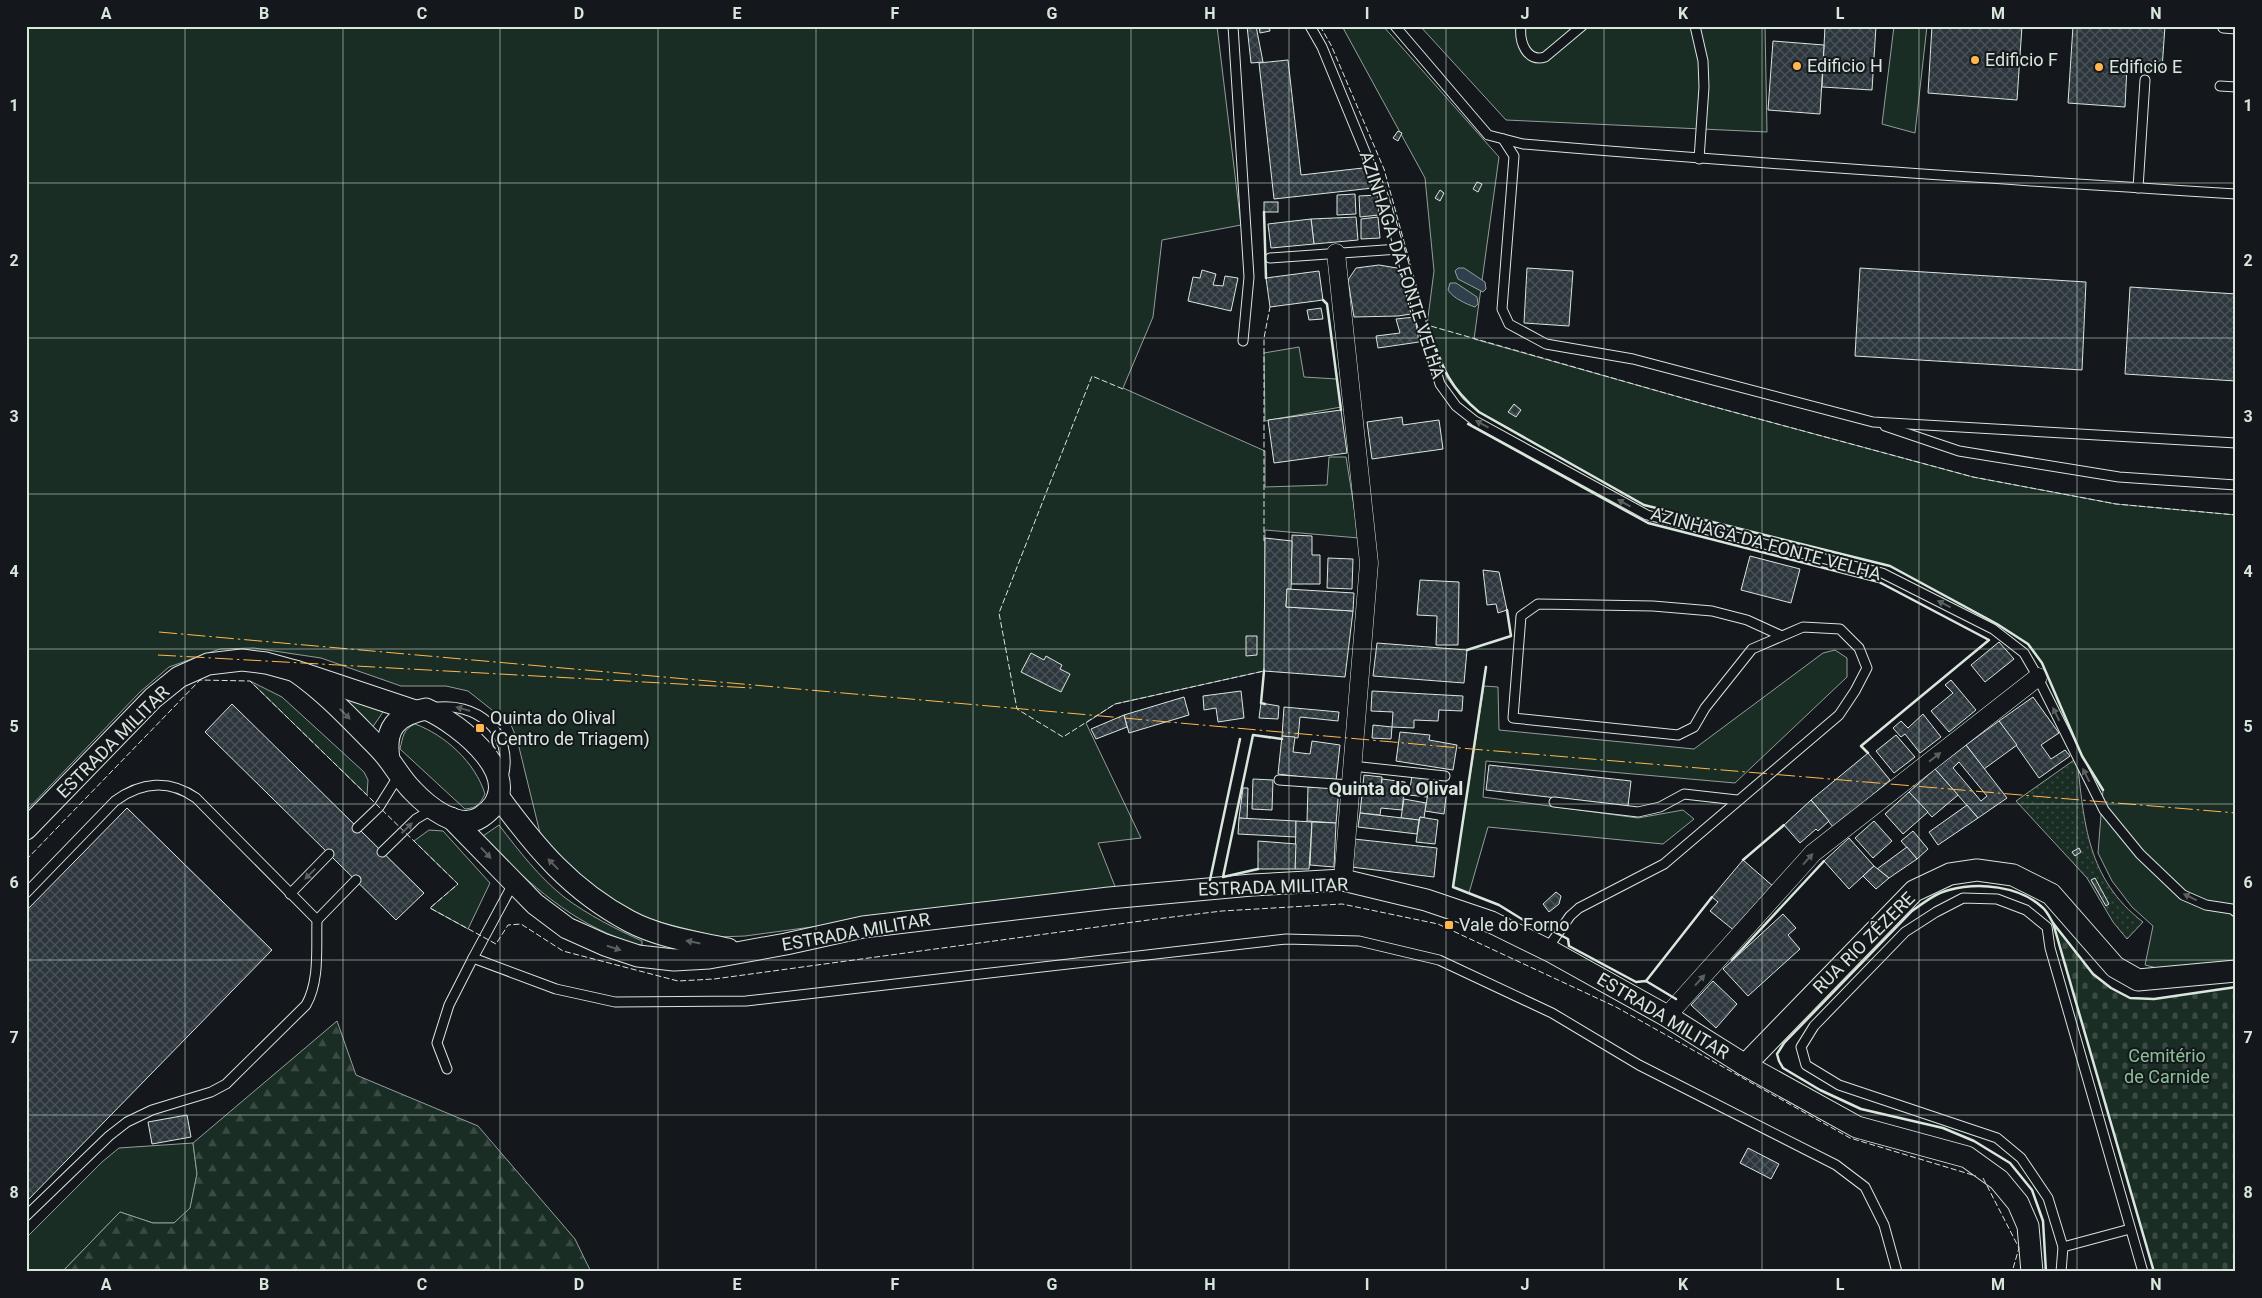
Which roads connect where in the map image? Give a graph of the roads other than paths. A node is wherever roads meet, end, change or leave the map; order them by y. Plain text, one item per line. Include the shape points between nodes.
1 (1232, 26) edge
2 (1310, 26) edge
3 (1395, 26) edge
4 (1521, 26) edge
5 (1582, 26) edge
6 (1695, 26) edge
7 (2223, 28) dead end
8 (2236, 29) edge
9 (2145, 80) dead end
10 (2220, 86) dead end
11 (2236, 87) edge
12 (1503, 139) junction
13 (1699, 159) junction
14 (2138, 188) junction
15 (2236, 194) edge
16 (1399, 249) junction
17 (1336, 253) junction
18 (1270, 258) dead end
19 (1243, 340) dead end
20 (1873, 422) junction
21 (2236, 443) edge
22 (2236, 485) edge
23 (1782, 636) junction
24 (296, 671) junction
25 (2038, 677) junction
26 (421, 710) junction
27 (1352, 766) junction
28 (394, 767) junction
29 (1445, 776) dead end
30 (1279, 780) dead end
31 (1350, 785) junction
32 (500, 792) junction
33 (1736, 800) junction
34 (1554, 802) dead end
35 (443, 814) junction
36 (358, 828) dead end
37 (26, 829) edge
38 (382, 852) dead end
39 (330, 854) dead end
40 (356, 880) dead end
41 (1343, 880) junction
42 (514, 882) junction
43 (26, 893) edge
44 (290, 894) junction
45 (2236, 912) edge
46 (317, 920) junction
47 (1547, 949) junction
48 (740, 951) junction
49 (473, 958) junction
50 (2236, 970) edge
51 (1667, 1016) junction
52 (1745, 1065) junction
53 (447, 1069) dead end
54 (26, 1216) edge
55 (2130, 1229) junction
56 (2063, 1247) junction
57 (1897, 1272) edge
58 (2032, 1272) edge
59 (2061, 1272) edge
60 (2143, 1272) edge

1 - 19 lane via 1249,277
2 - 16 lane, AZINHAGA DA FONTE VELHA via 1322,47 1384,198
3 - 12 lane via 1488,136
4 - 5 lane via 1524,46 1530,56 1538,59 1545,57
6 - 13 lane via 1703,61 1704,87
7 - 8 lane
9 - 14 lane
10 - 11 lane
12 - 13 lane via 1523,144
12 - 20 lane via 1514,156 1502,309 1509,324 1546,344 1633,359
13 - 14 lane
14 - 15 lane
16 - 17 lane
25 -> 16 lane, AZINHAGA DA FONTE VELHA via 2024,653 1993,629 1882,573 1647,515 1475,421 1456,406 1440,384
17 - 18 lane
17 - 27 street via 1369,563
20 - 21 lane
20 - 22 lane via 1959,451 2119,477
23 - 23 lane via 1752,649 1705,708 1694,728 1678,736 1513,718 1521,616 1538,604 1712,610 1747,620
23 - 33 lane via 1803,627 1840,629 1859,648 1867,668 1838,715
24 - 26 street, ESTRADA MILITAR
24 -> 28 street, ESTRADA MILITAR via 318,686
24 - 37 street, ESTRADA MILITAR via 242,660 208,664 179,677 153,698
45 -> 25 lane, AZINHAGA DA FONTE VELHA via 2206,905 2184,895 2140,854 2104,810
51 -> 25 street via 1813,853
26 - 28 street via 402,716 390,732 387,746
26 - 32 street, ESTRADA MILITAR via 453,724 471,739 498,774
27 - 29 lane
27 - 31 street
28 - 35 street, ESTRADA MILITAR via 412,791
28 - 36 lane via 379,807
30 - 31 lane
31 - 41 street
32 - 35 street via 492,807 471,822
48 -> 32 street, ESTRADA MILITAR via 682,940 630,922 582,892 542,853
33 - 34 lane via 1684,794 1638,812
33 - 47 lane via 1664,864 1579,908
38 -> 35 lane via 416,819
35 -> 42 street, ESTRADA MILITAR
39 -> 44 lane
40 - 46 lane
41 - 47 street, ESTRADA MILITAR via 1455,908
41 - 48 street, ESTRADA MILITAR via 1109,898 863,927
42 -> 48 street, ESTRADA MILITAR via 535,904 567,928 638,956 674,960 709,958
42 - 49 lane
43 - 44 lane via 114,801 127,792 154,784 179,788 196,798
44 - 46 lane
46 - 54 lane via 316,973 306,1005 226,1084 127,1122
47 - 51 street, ESTRADA MILITAR
49 - 53 lane via 449,1006 437,1043
49 - 57 lane via 556,989 615,1002 746,1002 1286,939 1359,941 1439,960 1552,1013 1639,1065 1836,1164 1865,1187 1884,1224
50 - 52 street, RUA RIO ZÊZERE via 2138,980 2115,967 2051,894 2013,875 1977,870 1950,874 1914,891
51 - 52 street, ESTRADA MILITAR
52 - 58 street, ESTRADA MILITAR via 1857,1127 1967,1157 1999,1180 2018,1203 2028,1226
55 - 56 lane
55 - 56 lane via 2050,948 2047,927 2026,910 1997,899 1963,898 1906,932 1814,1026 1801,1047 1806,1065 1840,1085 1996,1138 2020,1158 2048,1198
55 - 60 lane
56 - 59 lane

